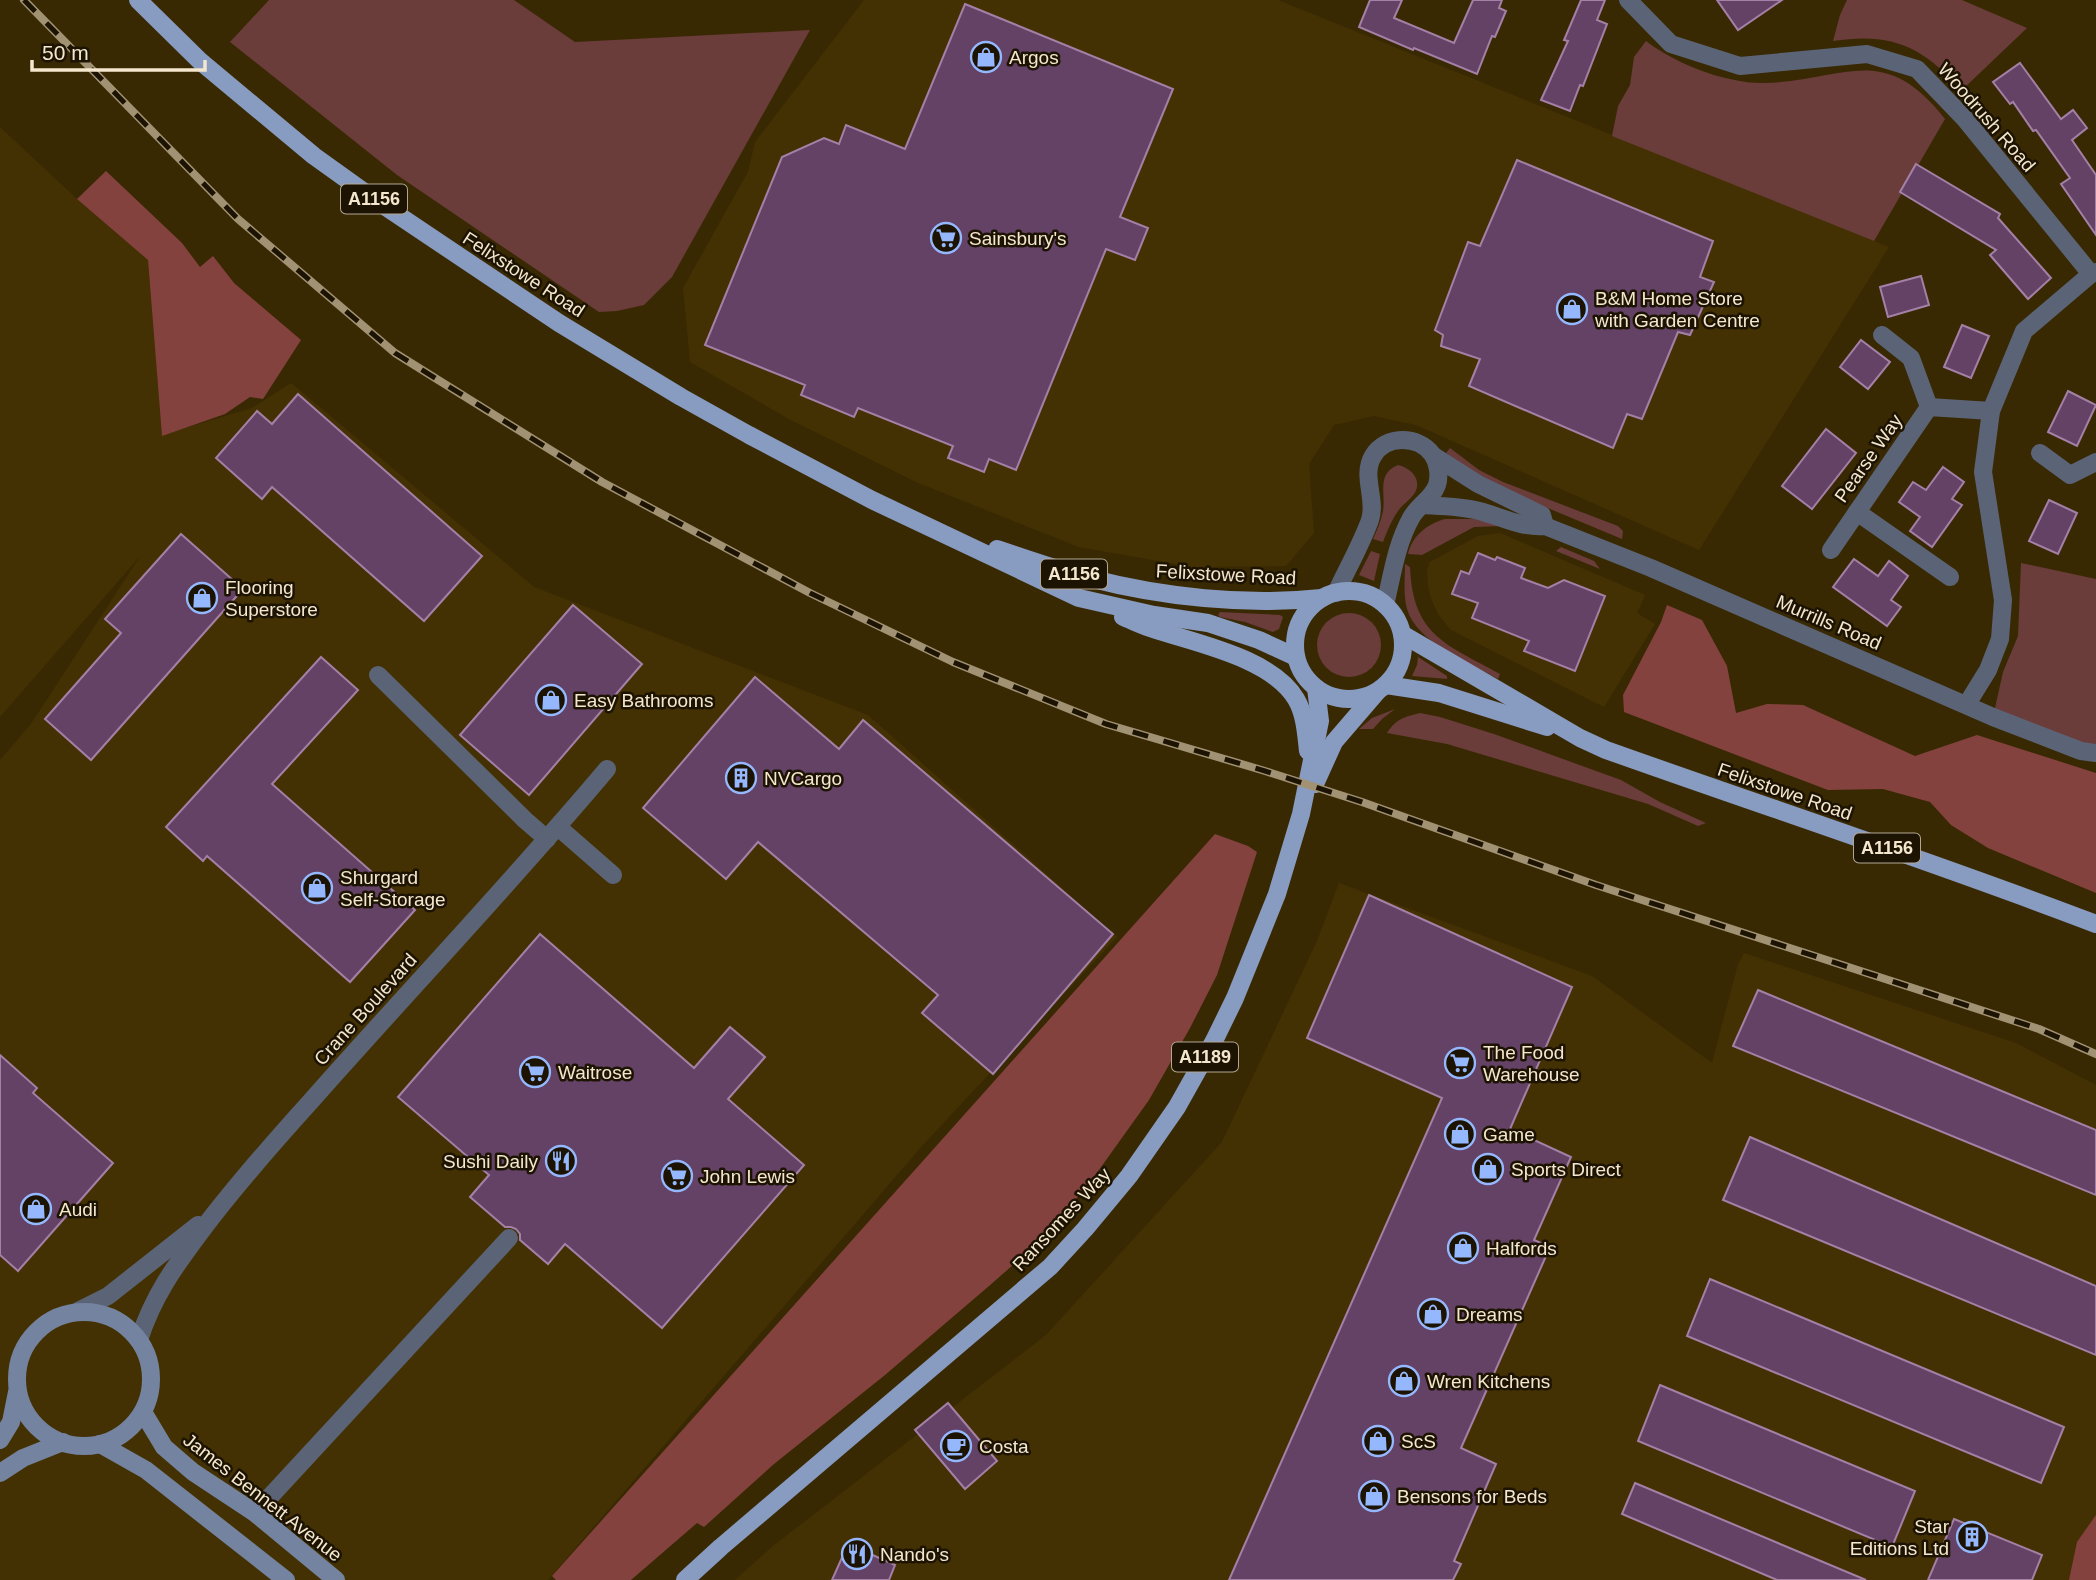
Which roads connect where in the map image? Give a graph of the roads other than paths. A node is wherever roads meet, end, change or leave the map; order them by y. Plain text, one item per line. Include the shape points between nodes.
1 (138, 0) edge
2 (1628, 0) edge
3 (2093, 273) edge
4 (1882, 335) dead end
5 (1929, 407) junction
6 (1991, 411) junction
7 (2040, 453) dead end
8 (1434, 456) junction
9 (2096, 462) edge
10 (1422, 505) junction
11 (1857, 512) junction
12 (1545, 526) junction
13 (927, 527) junction
14 (1831, 550) dead end
15 (1950, 577) dead end
16 (1329, 596) junction
17 (1079, 598) junction
18 (1385, 605) junction
19 (1402, 634) junction
20 (1296, 657) junction
21 (378, 675) dead end
22 (1316, 688) junction
23 (1381, 688) junction
24 (1967, 704) junction
25 (1580, 738) junction
26 (2096, 753) edge
27 (1311, 768) junction
28 (607, 769) dead end
29 (1301, 814) junction
30 (552, 833) junction
31 (613, 875) dead end
32 (2096, 924) edge
33 (217, 1210) junction
34 (509, 1238) dead end
35 (78, 1311) junction
36 (139, 1339) junction
37 (18, 1389) junction
38 (143, 1412) junction
39 (0, 1440) edge
40 (63, 1442) junction
41 (100, 1444) junction
42 (0, 1473) edge
43 (255, 1513) junction
44 (286, 1580) edge
45 (336, 1580) edge
46 (685, 1580) edge

1 - 13 main road, Felixstowe Road / A1156 via 200,61 314,156 494,280 681,397
2 - 3 street, Woodrush Road via 1671,44 1740,66 1867,54 1917,69
3 - 6 street via 2024,331
4 - 5 street via 1911,358
5 - 6 street, Pearse Way
5 - 11 street, Pearse Way
6 - 24 street via 1983,471 2003,600 2000,639
7 - 9 street via 2070,475
8 - 10 street via 1438,481
8 - 12 street, Murrills Road via 1542,515
8 - 16 street, Murrills Road via 1424,444 1396,440 1373,456 1368,470 1371,517
10 - 12 street, Murrills Road via 1471,509 1530,527
10 - 18 street via 1402,534
11 - 14 street, Pearse Way
11 - 15 street
12 - 24 street, Murrills Road
13 - 16 main road, Felixstowe Road / A1156 via 1088,578 1153,593 1227,599
13 - 17 main road, Felixstowe Road / A1156
16 - 18 main road via 1353,592
16 - 20 main road via 1309,609 1299,624
17 - 20 main road, Felixstowe Road / A1156 via 1208,623
17 - 27 main road via 1269,672 1291,691 1304,716
18 - 19 main road
19 - 23 main road via 1397,670
19 - 25 main road, Felixstowe Road / A1156
20 - 22 main road
21 - 30 street via 525,820
22 - 23 main road via 1346,699 1362,698
22 - 27 main road, Ransomes Way / A1189 via 1320,721
23 - 25 main road, Felixstowe Road / A1156 via 1439,693
23 - 29 main road, Ransomes Way / A1189 via 1334,742
24 - 26 street, Murrills Road
25 - 32 main road, Felixstowe Road / A1156
27 - 29 main road, Ransomes Way / A1189
28 - 30 street, Crane Boulevard
29 - 46 main road, Ransomes Way / A1189 via 1266,922 1214,1041 1177,1107 1104,1208 1050,1267
30 - 31 street
30 - 33 street, Crane Boulevard
33 - 35 street, Crane Boulevard via 108,1296
33 - 36 street, Crane Boulevard via 169,1274
34 - 43 street
35 - 36 street via 101,1313 123,1323
35 - 37 street via 57,1317 25,1345
36 - 38 street via 152,1375
37 - 39 street via 11,1422
37 - 40 street via 33,1422
38 - 41 street via 132,1426
38 - 43 street, James Bennett Avenue via 164,1447
40 - 41 street
40 - 42 street
41 - 44 street via 146,1470
43 - 45 street, James Bennett Avenue

